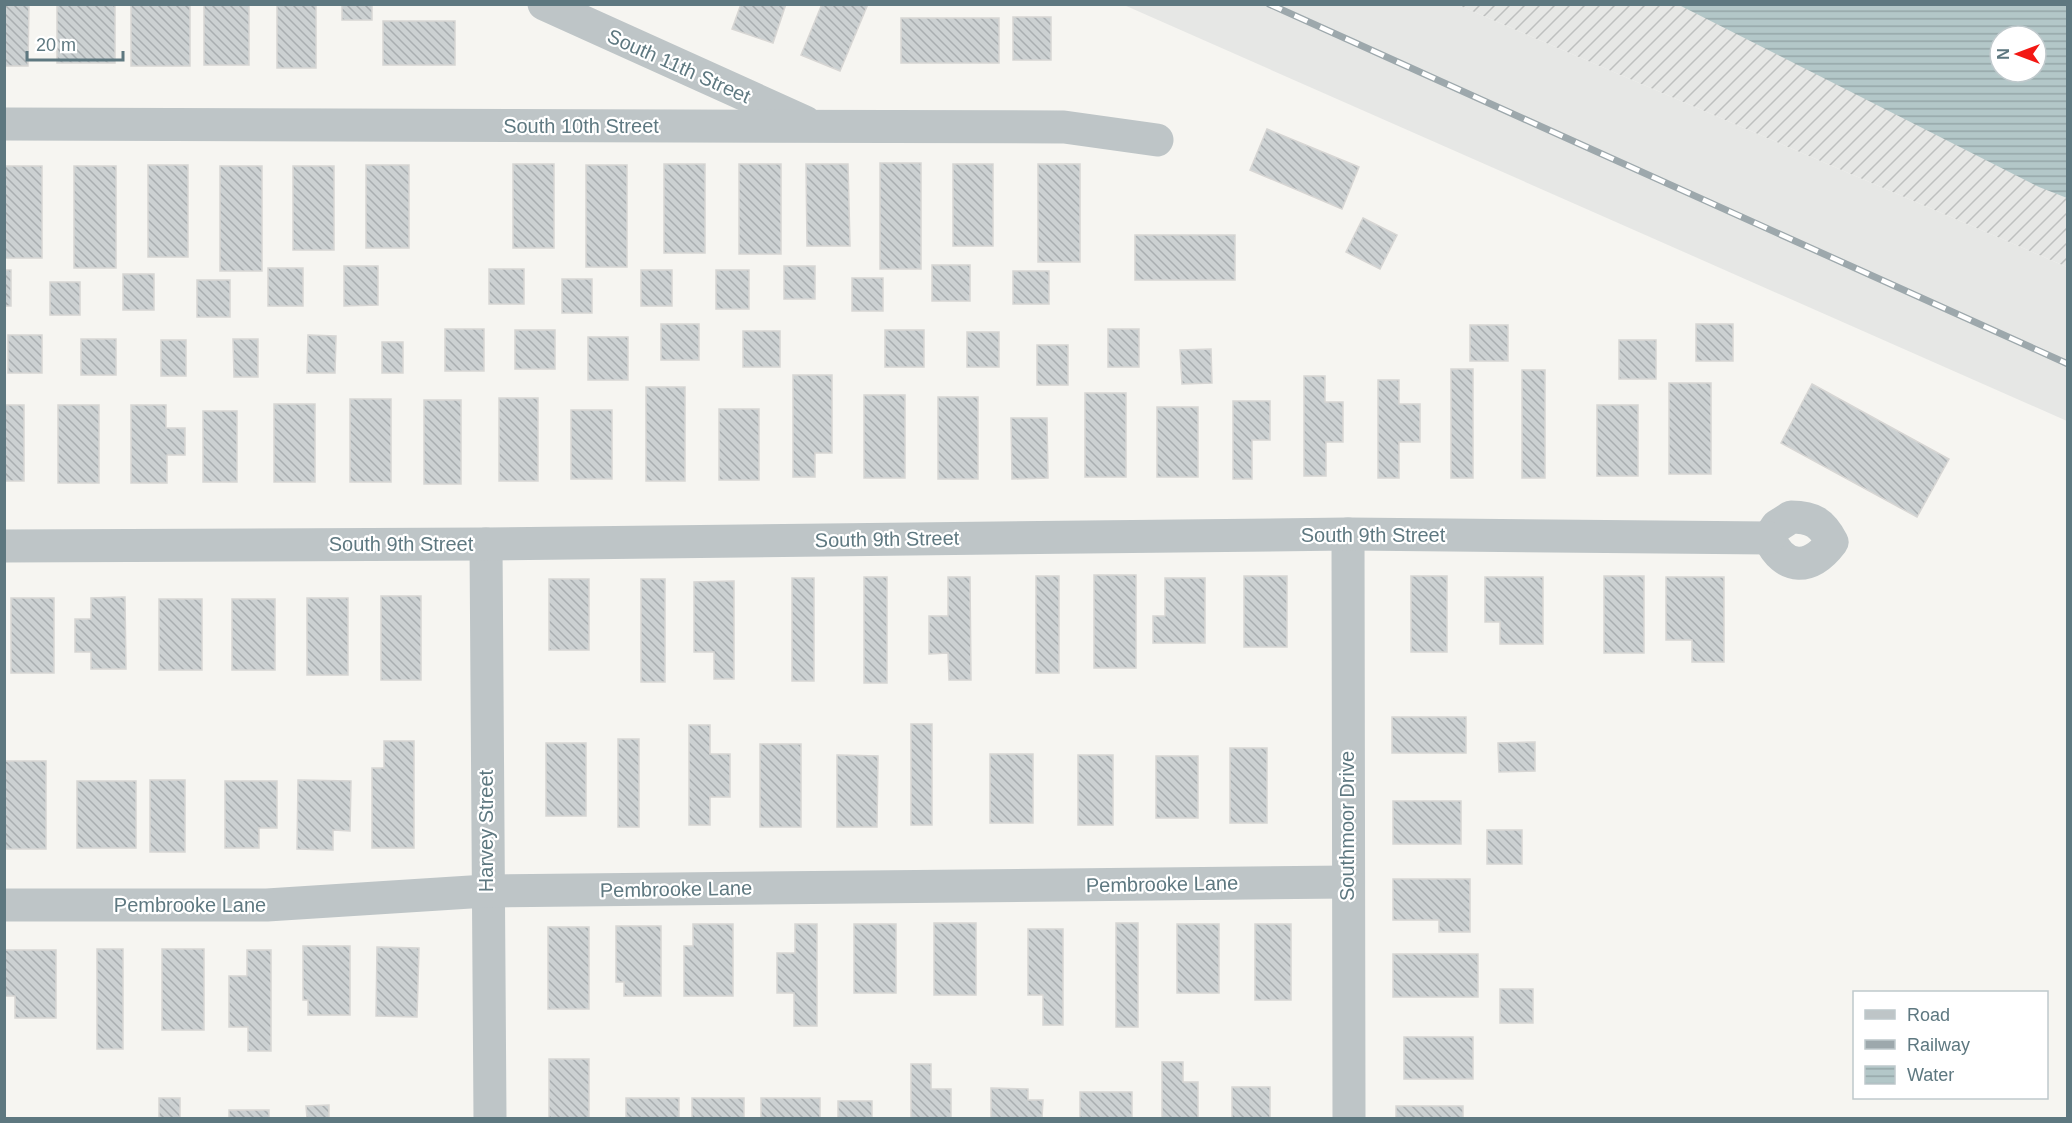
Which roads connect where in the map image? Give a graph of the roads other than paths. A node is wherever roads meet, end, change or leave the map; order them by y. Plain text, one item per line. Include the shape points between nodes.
1 (544, 4) edge
2 (4, 124) edge
3 (815, 127) junction
4 (1157, 140) dead end
5 (1348, 534) junction
6 (1769, 538) dead end
7 (486, 544) junction
8 (4, 546) edge
9 (1347, 882) junction
10 (486, 891) junction
11 (4, 905) edge
12 (490, 1119) edge
13 (1348, 1119) edge

1 - 3 street, South 11th Street
2 - 3 street, South 10th Street
3 - 4 street, South 10th Street via 1064,127
5 - 6 street, South 9th Street
5 - 7 street, South 9th Street
5 - 9 street, Southmoor Drive
7 - 8 street, South 9th Street
7 - 10 street, Harvey Street
9 - 10 street, Pembrooke Lane
9 - 13 street, Southmoor Drive
10 - 11 street, Pembrooke Lane via 267,905
10 - 12 street, Harvey Street

